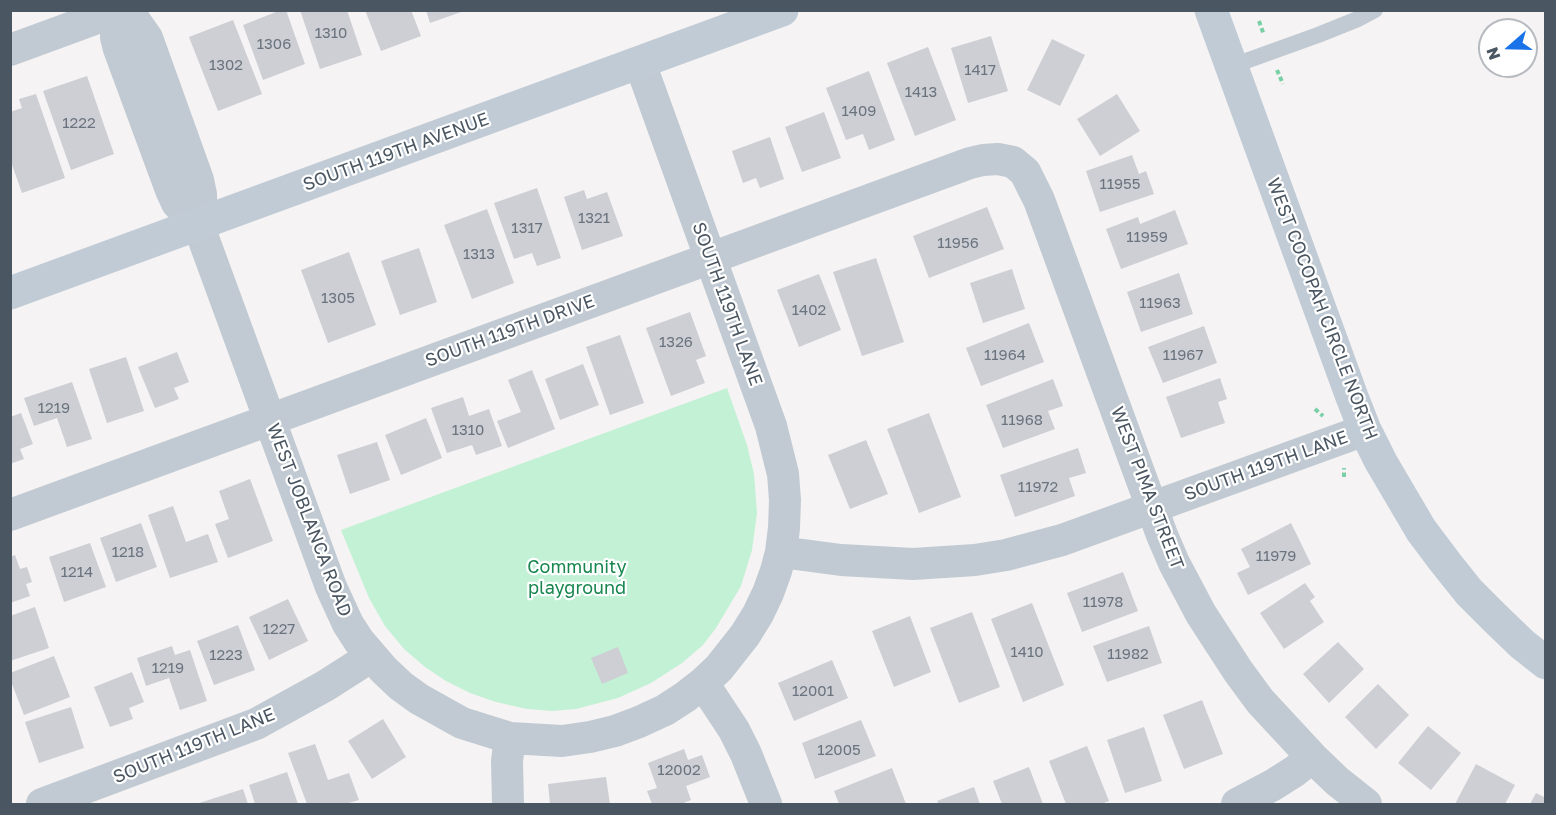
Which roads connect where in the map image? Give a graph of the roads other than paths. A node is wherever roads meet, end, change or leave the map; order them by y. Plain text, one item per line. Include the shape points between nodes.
1 (119, 10) edge
2 (782, 10) edge
3 (1211, 10) edge
4 (1375, 10) edge
5 (10, 50) edge
6 (640, 63) junction
7 (1232, 66) junction
8 (1013, 162) joint
9 (198, 224) junction
10 (710, 258) junction
11 (10, 293) edge
12 (270, 419) junction
13 (1365, 430) junction
14 (1152, 507) junction
15 (10, 515) edge
16 (781, 552) junction
17 (372, 656) junction
18 (1545, 663) edge
19 (704, 683) junction
20 (615, 731) joint
21 (510, 738) junction
22 (1312, 757) junction
23 (42, 804) edge
24 (508, 804) edge
25 (766, 804) edge
26 (1237, 804) edge
27 (1366, 804) edge

1 - 5 street
1 - 9 street, WEST JOBLANCA ROAD via 135,21 147,38 198,180
2 - 6 street, SOUTH 119TH AVENUE
3 - 7 street, WEST COCOPAH CIRCLE NORTH
4 - 7 lane
6 - 9 street, SOUTH 119TH AVENUE
6 - 10 street, SOUTH 119TH LANE
7 - 13 street, WEST COCOPAH CIRCLE NORTH
8 - 10 street, SOUTH 119TH DRIVE via 998,159 970,163
8 - 14 street, WEST PIMA STREET via 1025,172 1040,200
9 - 11 street, SOUTH 119TH AVENUE
9 - 12 street, WEST JOBLANCA ROAD
10 - 12 street, SOUTH 119TH DRIVE
10 - 16 street, SOUTH 119TH LANE via 778,449 784,500
12 - 15 street, SOUTH 119TH DRIVE
12 - 17 street, WEST JOBLANCA ROAD via 338,605
13 - 14 street, SOUTH 119TH LANE
13 - 18 street, WEST COCOPAH CIRCLE NORTH via 1421,530 1445,562 1469,592
14 - 16 street, SOUTH 119TH LANE via 1053,543 975,560 876,563
14 - 22 street, WEST PIMA STREET via 1174,563 1219,643 1260,701
16 - 19 street, SOUTH 119TH LANE via 758,614 733,652
17 - 21 street, WEST JOBLANCA ROAD via 401,686 440,711 462,723
17 - 23 street, SOUTH 119TH LANE via 256,724
19 - 20 street, SOUTH 119TH LANE via 664,710
19 - 25 street via 734,730
20 - 21 street, WEST JOBLANCA ROAD via 562,741
21 - 24 street
22 - 26 street via 1273,785
22 - 27 street, WEST PIMA STREET

